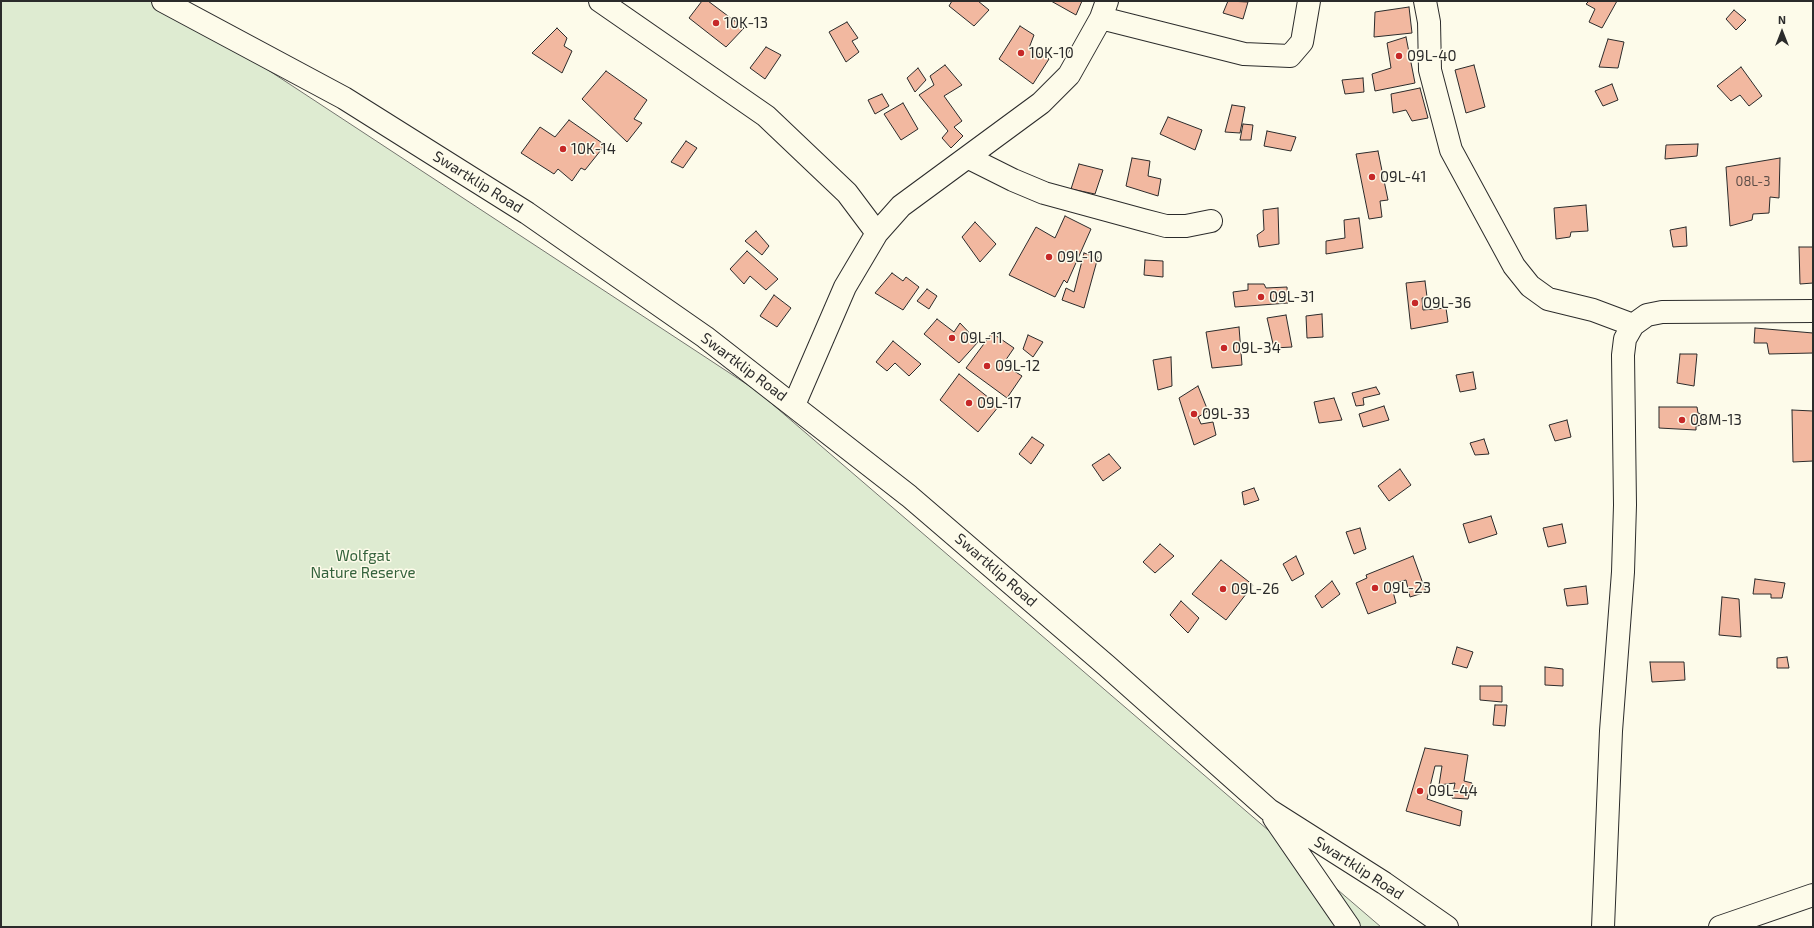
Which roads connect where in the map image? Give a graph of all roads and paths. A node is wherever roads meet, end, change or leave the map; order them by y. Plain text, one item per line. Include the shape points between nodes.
1 (163, 1) edge
2 (600, 1) edge
3 (1309, 1) edge
4 (1425, 1) edge
5 (1104, 10) edge
6 (969, 158) junction
7 (1211, 221) dead end
8 (877, 233) junction
9 (1813, 311) edge
10 (1633, 325) junction
11 (794, 405) junction
12 (1269, 810) junction
13 (1813, 895) edge
14 (1349, 927) edge
15 (1447, 927) edge
16 (1603, 927) edge
17 (1720, 927) edge

1 - 11 street, Swartklip Road via 344,98 521,209 705,337
2 - 8 street via 766,116 847,193
3 - 5 street via 1302,42 1290,56 1244,54
4 - 10 street via 1429,22 1430,70 1451,150 1514,266 1530,286 1548,299 1594,310
5 - 6 street via 1069,75 1041,103
6 - 7 street via 1044,193 1166,226 1186,226
6 - 8 street via 948,169 901,206
8 - 11 street via 845,288
9 - 10 street via 1662,312 1647,314
10 - 16 street via 1625,339 1622,355 1625,505 1623,572 1611,731
11 - 12 street, Swartklip Road via 909,496 1107,666
12 - 14 street, Swartklip Road
12 - 15 street, Swartklip Road via 1384,883
13 - 17 street

